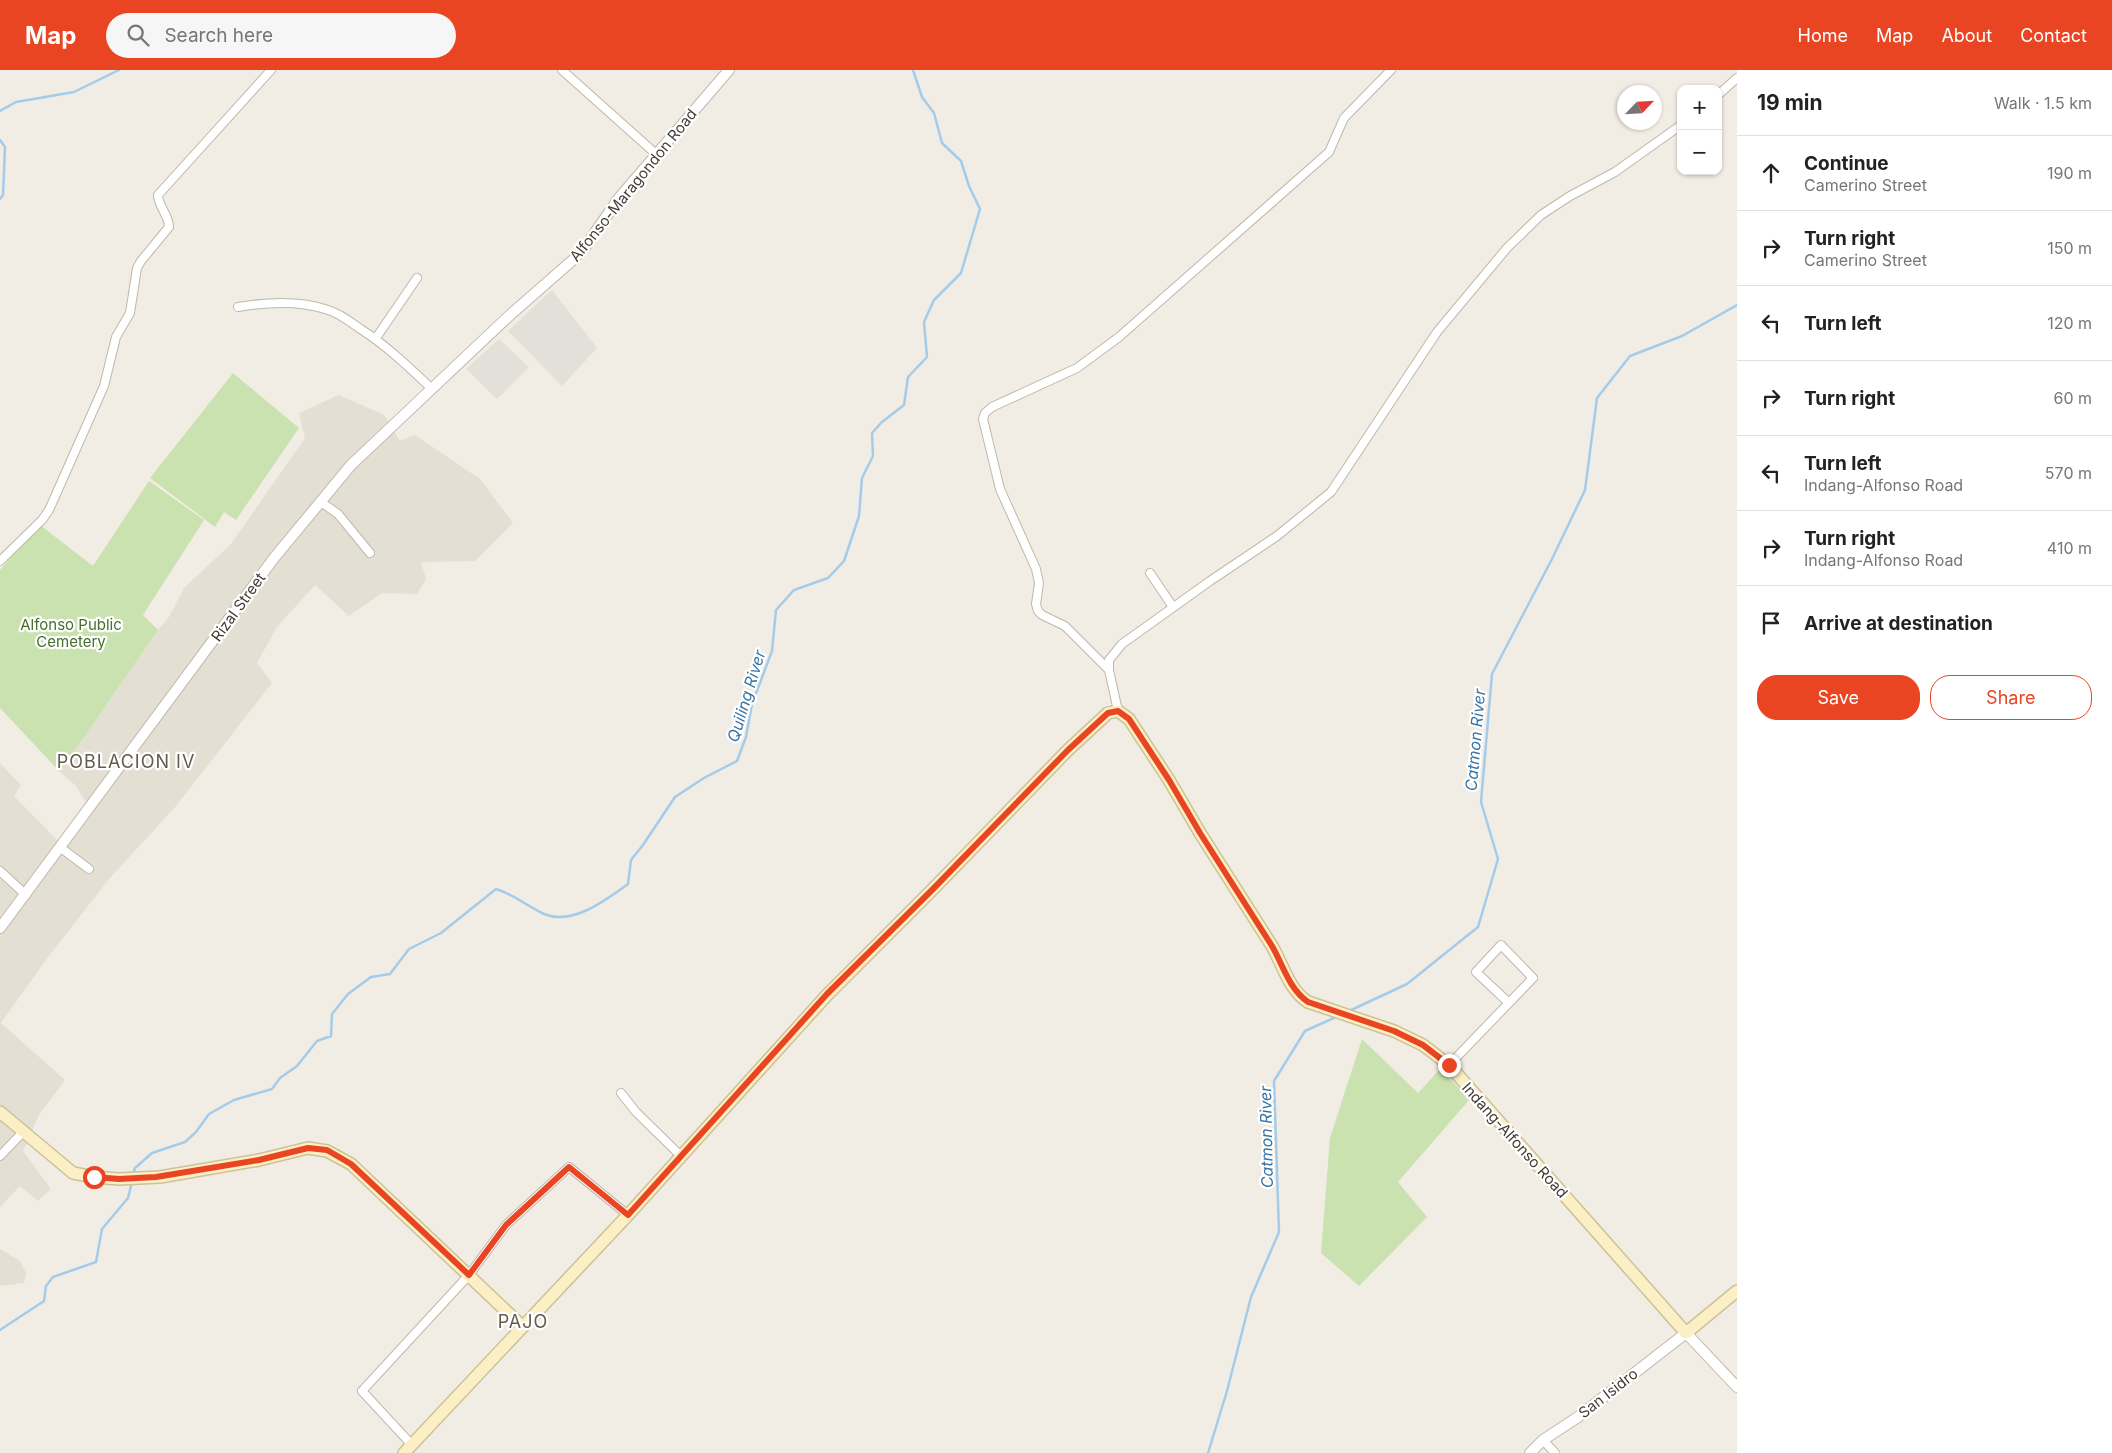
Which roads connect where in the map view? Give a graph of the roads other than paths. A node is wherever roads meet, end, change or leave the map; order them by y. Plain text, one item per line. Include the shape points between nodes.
1 (271, 70) edge
2 (562, 70) edge
3 (729, 70) edge
4 (1391, 70) edge
5 (1737, 78) edge
6 (1722, 91) edge
7 (1677, 128) edge
8 (656, 154) junction
9 (416, 278) dead end
10 (238, 307) dead end
11 (510, 315) joint
12 (376, 338) junction
13 (432, 389) junction
14 (321, 502) junction
15 (370, 553) dead end
16 (0, 561) edge
17 (1150, 572) dead end
18 (1173, 607) junction
19 (1109, 670) junction
20 (1118, 711) junction
21 (61, 848) junction
22 (89, 869) dead end
23 (0, 871) edge
24 (26, 895) junction
25 (0, 928) edge
26 (1509, 1003) junction
27 (1449, 1065) junction
28 (621, 1093) dead end
29 (0, 1112) edge
30 (23, 1132) junction
31 (0, 1156) edge
32 (681, 1156) junction
33 (628, 1215) junction
34 (469, 1275) junction
35 (1737, 1291) edge
36 (522, 1326) junction
37 (1686, 1333) junction
38 (1737, 1387) edge
39 (1544, 1440) junction
40 (408, 1449) edge
41 (1530, 1453) edge
42 (1555, 1453) edge

1 - 16 street via 158,195 170,227 137,268 130,313 116,337 104,386 49,510
2 - 8 street
3 - 8 street, Alfonso-Maragondon Road
4 - 19 street via 1344,118 1329,152 1120,337 1077,368 985,413 983,419 1000,489 1036,569 1038,611 1065,626
5 - 6 street
7 - 18 street via 1616,172 1542,215 1483,275 1437,332 1331,492 1277,536
8 - 11 street, Alfonso-Maragondon Road via 574,259
9 - 12 street
10 - 12 street via 269,302 325,309
11 - 13 street, Rizal Street
12 - 13 street
13 - 14 street, Rizal Street via 351,466
14 - 15 street via 338,514
14 - 21 street, Rizal Street via 235,609
17 - 18 street
18 - 19 street via 1122,644 1109,660
19 - 20 street
20 - 27 main road, Indang-Alfonso Road via 1129,719 1169,780 1300,997 1394,1031 1423,1045
20 - 32 main road via 1108,713 1068,750 827,994
21 - 22 street
21 - 24 street, Rizal Street
23 - 24 street
24 - 25 street, Rizal Street
26 - 26 street via 1476,972 1501,945 1533,978
26 - 27 street
27 - 37 main road, Indang-Alfonso Road
28 - 32 street
29 - 30 main road
30 - 31 street
30 - 34 main road via 73,1173 119,1179 156,1177 259,1160 308,1148 327,1150 351,1164
32 - 33 main road
33 - 34 street via 569,1167 506,1225
33 - 36 main road
34 - 36 main road
34 - 40 street via 362,1391
35 - 37 main road
36 - 40 main road
37 - 38 street
37 - 39 street, San Isidro
39 - 41 street, San Isidro
39 - 42 street

